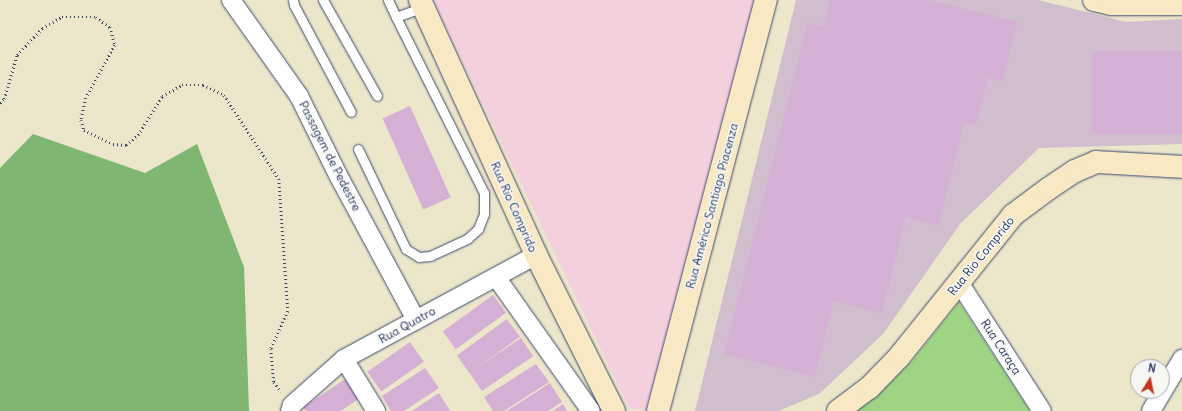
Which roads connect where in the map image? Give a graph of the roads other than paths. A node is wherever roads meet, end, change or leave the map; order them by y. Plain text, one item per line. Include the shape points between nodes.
1 (231, 0) edge
2 (293, 0) edge
3 (323, 0) edge
4 (388, 0) edge
5 (766, 0) edge
6 (1094, 0) edge
7 (422, 4) edge
8 (1182, 4) edge
9 (396, 17) junction
10 (376, 96) dead end
11 (351, 112) dead end
12 (358, 149) dead end
13 (1182, 167) edge
14 (536, 255) junction
15 (496, 277) junction
16 (960, 284) junction
17 (416, 320) junction
18 (344, 359) junction
19 (1182, 359) edge
20 (291, 408) edge
21 (376, 411) edge
22 (591, 411) edge
23 (614, 411) edge
24 (658, 411) edge
25 (838, 411) edge
26 (1042, 411) edge
27 (1151, 411) edge

1 - 17 street, Passagem de Pedestre via 299,96 338,175
2 - 11 lane
3 - 10 lane
4 - 9 lane
5 - 24 street, Rua Américo Santiago Piacenza
6 - 8 street via 1111,4
7 - 9 lane
7 - 14 street, Rua Rio Comprido
9 - 12 lane via 484,193 484,214 478,229 467,238 430,256 419,257 406,249
13 - 16 street, Rua Rio Comprido via 1096,162 1075,171 1013,215
14 - 15 street, Rua Quatro
14 - 23 street, Rua Rio Comprido
15 - 17 street, Rua Quatro
15 - 22 street
16 - 25 street, Rua Rio Comprido via 900,357 869,388
16 - 26 street, Rua Caraça
17 - 18 street, Rua Quatro
18 - 20 street, Rua Quatro
18 - 21 street
19 - 27 street

